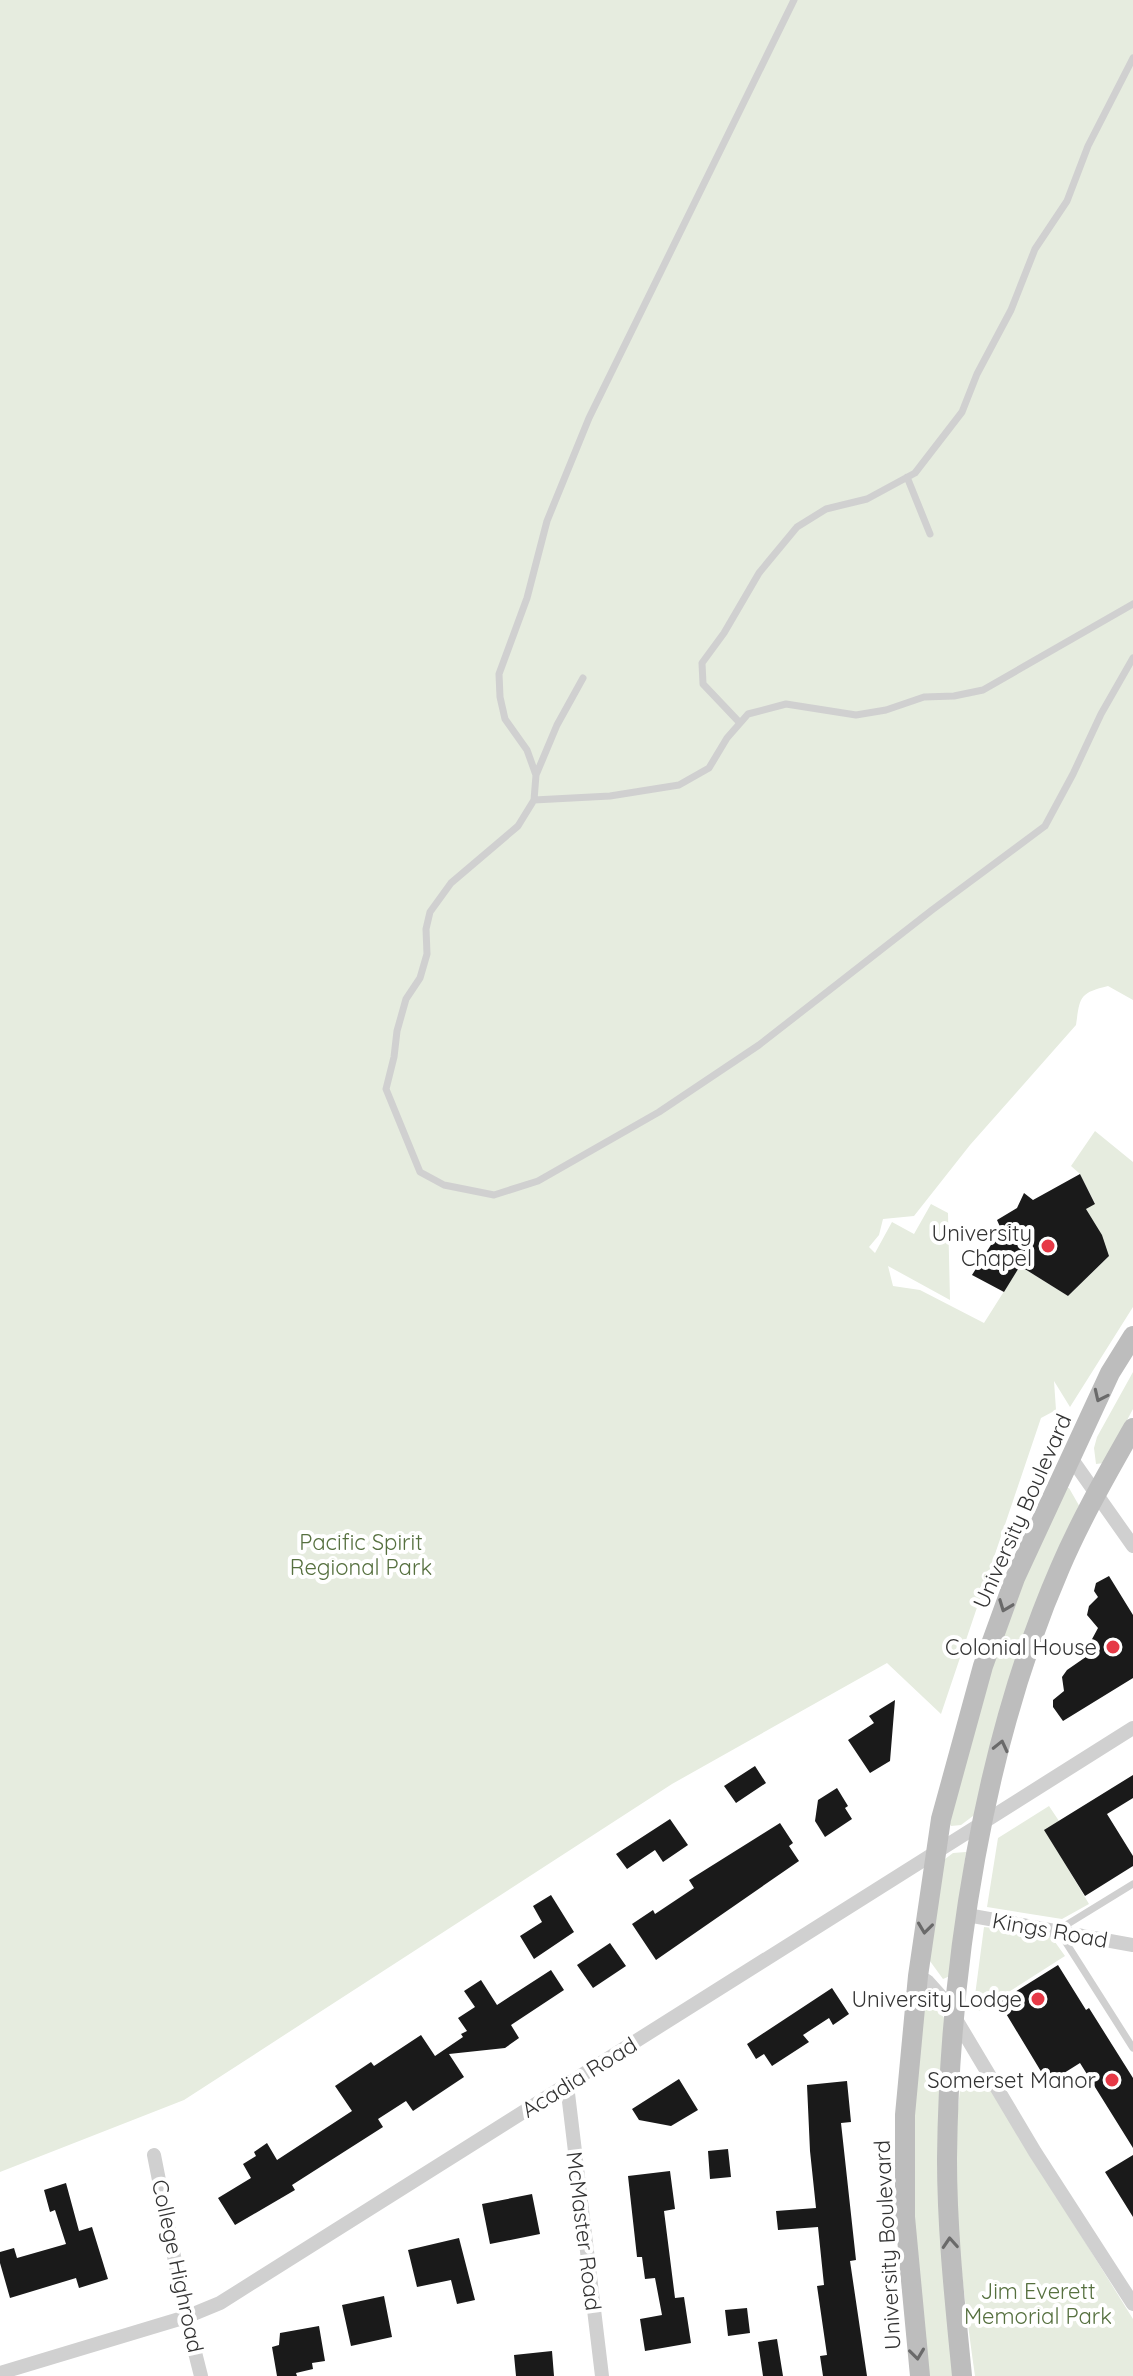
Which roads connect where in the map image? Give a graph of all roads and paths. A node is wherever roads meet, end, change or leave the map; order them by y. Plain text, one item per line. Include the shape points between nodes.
1 (794, 0) edge
2 (1133, 58) edge
3 (907, 477) junction
4 (930, 534) dead end
5 (1133, 604) edge
6 (1133, 658) edge
7 (583, 678) dead end
8 (740, 723) junction
9 (536, 775) junction
10 (534, 800) junction
11 (1133, 1336) edge
12 (1133, 1428) edge
13 (1071, 1458) junction
14 (1096, 1492) junction
15 (1133, 1546) edge
16 (1133, 1728) edge
17 (983, 1822) junction
18 (936, 1850) junction
19 (1133, 1884) edge
20 (967, 1915) junction
21 (1058, 1930) junction
22 (1133, 1945) edge
23 (918, 1976) junction
24 (953, 2015) junction
25 (1133, 2048) edge
26 (567, 2085) junction
27 (154, 2155) dead end
28 (1133, 2304) edge
29 (186, 2317) junction
30 (0, 2373) edge
31 (201, 2376) edge
32 (602, 2376) edge
33 (920, 2376) edge
34 (962, 2376) edge

1 - 9 lane via 589,418 547,521 499,674 505,719 527,750
2 - 3 lane via 1067,201 1035,249 962,412
3 - 4 lane
3 - 8 lane via 867,499 826,509 797,527 759,573 702,663 703,684
5 - 8 lane via 983,690 924,697 856,715 786,704 748,714
6 - 10 lane via 1045,826 759,1045 659,1112 538,1181 494,1195 444,1185 420,1172 386,1089 406,999 427,954 430,912 451,883 518,826
7 - 9 lane
8 - 10 lane via 709,768 679,785
9 - 10 lane
11 -> 13 main road, University Boulevard
12 - 14 main road
13 - 14 street
13 -> 18 main road, University Boulevard via 1021,1564 983,1666
14 - 15 street
17 -> 14 main road via 1028,1651
16 - 17 street, Acadia Road
17 - 18 street, Acadia Road
17 - 20 main road
18 -> 23 main road, University Boulevard
18 - 26 street, Acadia Road
19 - 21 lane
20 - 21 street, Kings Road
20 - 24 main road
21 - 22 street, Kings Road
21 - 25 lane
23 - 24 street
23 -> 33 main road, University Boulevard via 903,2178
24 - 28 street
34 -> 24 main road via 947,2161
26 - 29 street, Acadia Road via 220,2303
26 - 32 street, McMaster Road
27 - 29 street, College Highroad
29 - 30 street, Acadia Road
29 - 31 street, College Highroad

